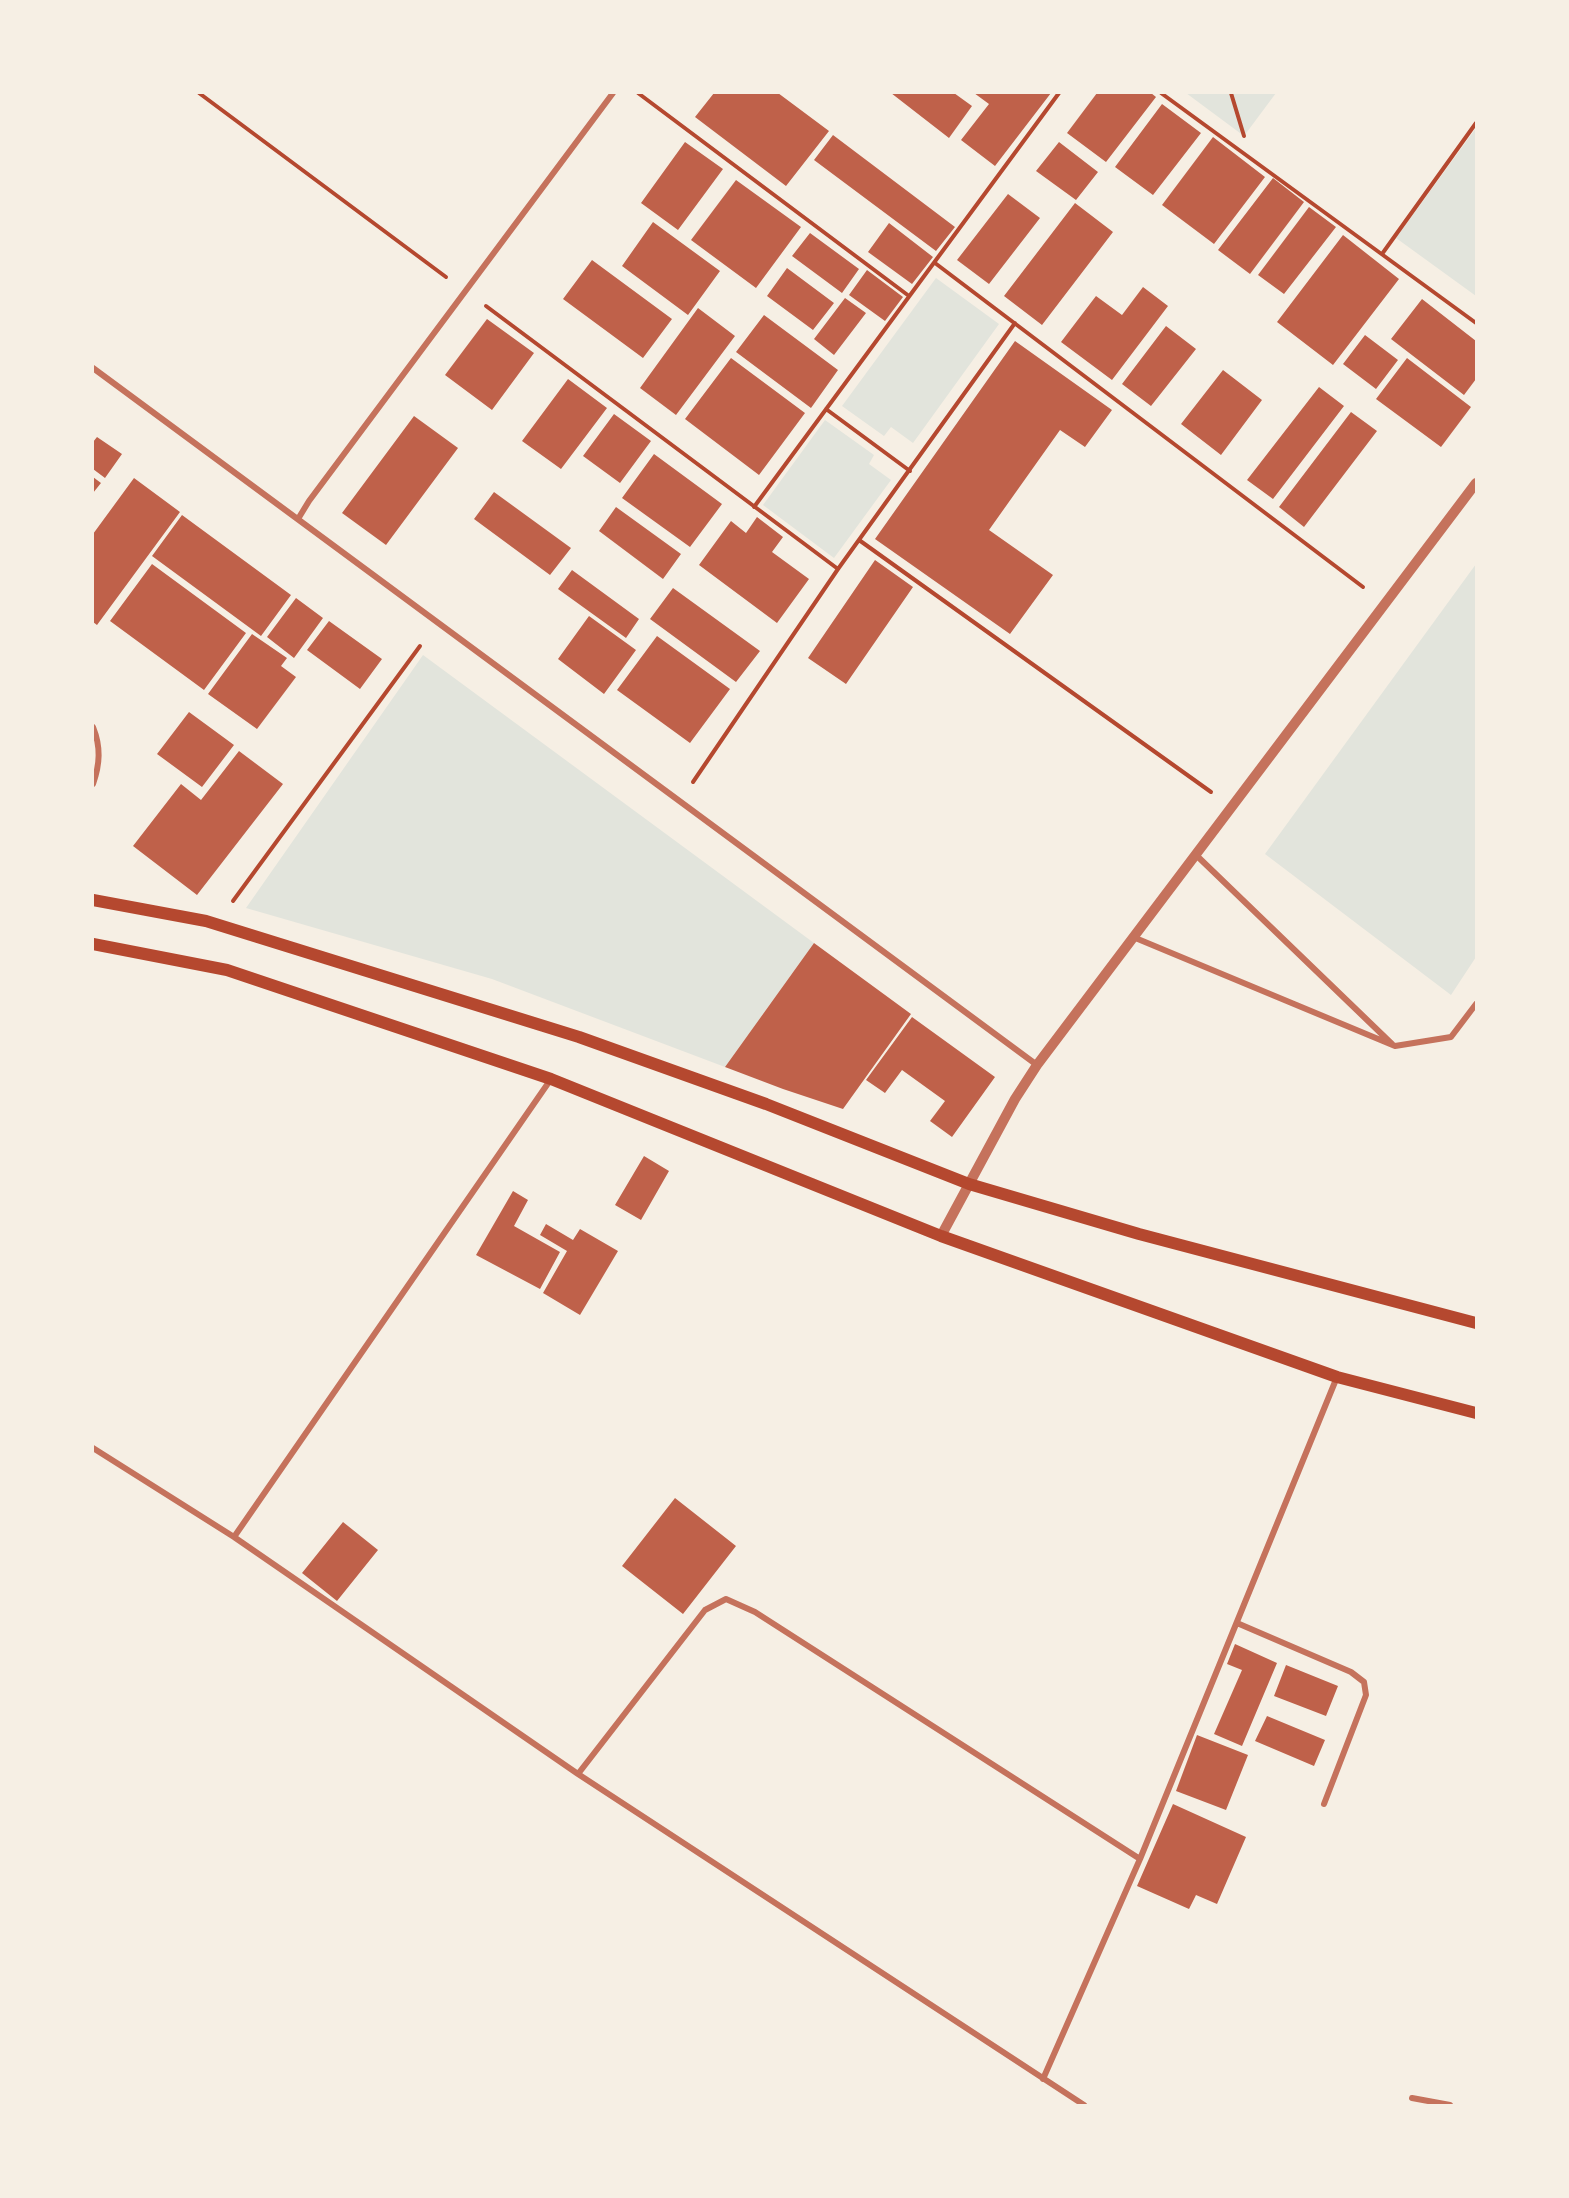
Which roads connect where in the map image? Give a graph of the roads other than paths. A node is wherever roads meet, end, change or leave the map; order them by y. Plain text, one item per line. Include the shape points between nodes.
1 (613, 93) edge
2 (93, 368) edge
3 (1476, 483) edge
4 (298, 519) junction
5 (93, 727) edge
6 (93, 784) edge
7 (1195, 854) junction
8 (93, 900) edge
9 (1133, 937) junction
10 (93, 944) edge
11 (1476, 1004) edge
12 (1395, 1046) junction
13 (1037, 1065) junction
14 (551, 1079) junction
15 (969, 1184) junction
16 (941, 1236) junction
17 (1476, 1323) edge
18 (1337, 1377) junction
19 (1476, 1413) edge
20 (93, 1448) edge
21 (234, 1537) junction
22 (1237, 1623) junction
23 (578, 1774) junction
24 (1324, 1804) dead end
25 (1140, 1859) junction
26 (1043, 2079) junction
27 (1412, 2098) dead end
28 (1084, 2105) edge
29 (1450, 2105) edge

1 - 4 street
2 - 4 street
3 - 7 street
4 - 13 street
5 - 6 street via 99,768
7 - 9 street
7 - 12 street
8 - 15 main road via 206,921 579,1037 766,1104
9 - 12 street
9 - 13 street
10 - 14 main road via 227,970
11 - 12 street via 1451,1037
13 - 15 street
14 - 16 main road
14 - 21 street
15 - 16 street
15 - 17 main road via 1138,1234
16 - 18 main road
18 - 19 main road
18 - 22 street
20 - 21 street
21 - 23 street
22 - 24 street via 1351,1672 1364,1682 1366,1695
22 - 25 street
23 - 25 street via 705,1610 726,1599 755,1612
23 - 26 street
25 - 26 street
26 - 28 street
27 - 29 street

